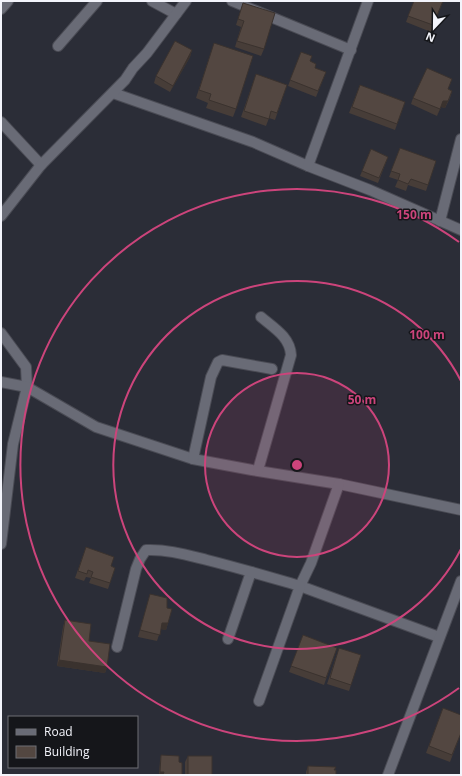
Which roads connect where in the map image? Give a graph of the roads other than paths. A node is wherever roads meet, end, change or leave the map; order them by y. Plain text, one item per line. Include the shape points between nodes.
1 (8, 1) edge
2 (96, 1) edge
3 (152, 1) edge
4 (186, 1) edge
5 (232, 1) edge
6 (368, 1) edge
7 (1, 9) edge
8 (176, 14) junction
9 (58, 46) dead end
10 (351, 50) junction
11 (113, 93) junction
12 (1, 122) edge
13 (461, 139) edge
14 (41, 165) junction
15 (308, 166) junction
16 (1, 216) edge
17 (440, 221) junction
18 (461, 230) edge
19 (261, 317) dead end
20 (1, 333) edge
21 (272, 369) dead end
22 (1, 382) edge
23 (27, 387) junction
24 (193, 459) junction
25 (258, 470) junction
26 (338, 484) junction
27 (461, 510) edge
28 (3, 511) edge
29 (1, 544) edge
30 (250, 572) junction
31 (461, 581) edge
32 (300, 586) junction
33 (439, 637) junction
34 (228, 639) dead end
35 (117, 647) dead end
36 (259, 701) dead end
37 (388, 775) edge

1 - 7 street
2 - 9 street
3 - 8 street
4 - 8 street
5 - 10 street
6 - 10 street
8 - 11 street
10 - 15 street
11 - 14 street
11 - 15 street via 253,142
12 - 14 street
13 - 17 street
14 - 16 street
15 - 17 street
17 - 18 street
19 - 25 street via 284,336 291,355
20 - 23 street via 26,367
21 - 24 street via 228,361 218,362 211,377
22 - 23 street
23 - 24 street via 96,427
23 - 28 street via 13,444
24 - 25 street
25 - 26 street
26 - 27 street
26 - 32 street via 311,563
28 - 29 street
30 - 32 street
30 - 34 street
30 - 35 street via 160,549 146,550 136,570
31 - 33 street
32 - 33 street
32 - 36 street
33 - 37 street

